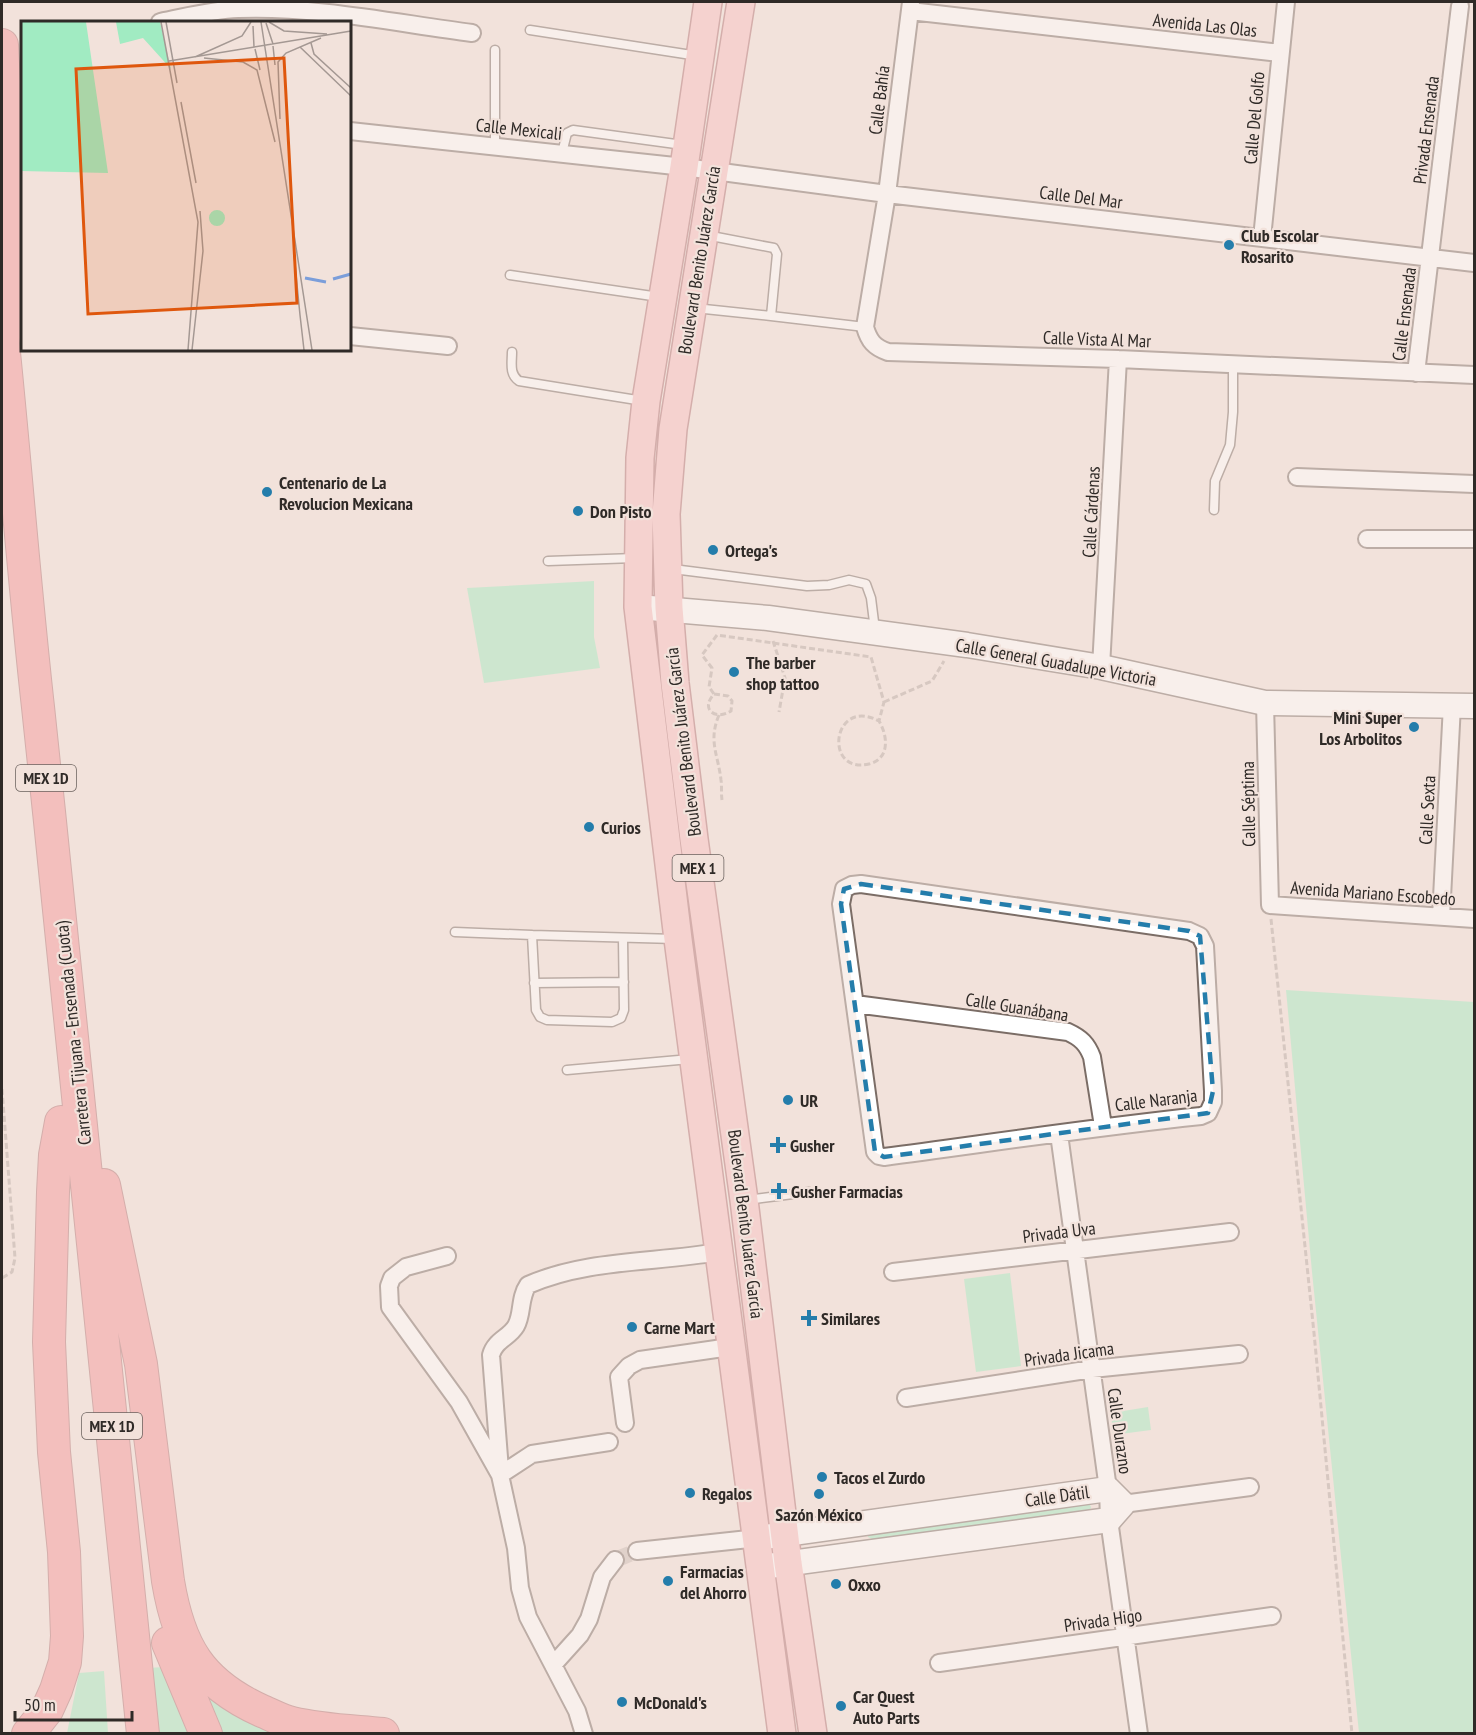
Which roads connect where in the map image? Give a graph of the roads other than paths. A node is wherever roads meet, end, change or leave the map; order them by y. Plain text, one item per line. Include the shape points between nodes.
1 (708, 2) edge
2 (741, 2) edge
3 (1286, 2) edge
4 (911, 6) edge
5 (1460, 6) dead end
6 (317, 12) edge
7 (164, 21) edge
8 (530, 30) dead end
9 (472, 33) dead end
10 (2, 45) edge
11 (495, 50) dead end
12 (1280, 53) junction
13 (699, 56) junction
14 (351, 130) edge
15 (495, 146) junction
16 (562, 153) junction
17 (685, 156) junction
18 (712, 171) junction
19 (887, 194) junction
20 (703, 234) junction
21 (1262, 238) junction
22 (1430, 259) junction
23 (1474, 263) edge
24 (510, 275) dead end
25 (662, 297) junction
26 (691, 307) junction
27 (771, 316) junction
28 (865, 327) junction
29 (351, 336) edge
30 (2, 338) edge
31 (448, 346) dead end
32 (512, 352) dead end
33 (1119, 359) junction
34 (1233, 364) junction
35 (1416, 373) junction
36 (1474, 375) edge
37 (646, 401) junction
38 (1297, 477) dead end
39 (1474, 484) edge
40 (1214, 510) dead end
41 (1367, 539) dead end
42 (1474, 539) edge
43 (2, 554) edge
44 (638, 558) junction
45 (548, 561) dead end
46 (668, 569) junction
47 (638, 607) junction
48 (669, 608) junction
49 (876, 633) junction
50 (1101, 667) junction
51 (1265, 703) junction
52 (1463, 706) edge
53 (1270, 905) joint
54 (1441, 917) junction
55 (1474, 919) edge
56 (455, 932) dead end
57 (531, 935) junction
58 (623, 939) junction
59 (678, 939) junction
60 (624, 982) junction
61 (534, 983) junction
62 (855, 1004) junction
63 (693, 1058) junction
64 (567, 1070) dead end
65 (72, 1121) junction
66 (1103, 1126) junction
67 (1059, 1134) junction
68 (809, 1192) dead end
69 (744, 1200) junction
70 (1230, 1232) dead end
71 (1076, 1249) junction
72 (718, 1252) junction
73 (447, 1256) dead end
74 (893, 1272) dead end
75 (127, 1295) junction
76 (49, 1342) junction
77 (730, 1347) junction
78 (1239, 1354) dead end
79 (1092, 1370) junction
80 (906, 1398) dead end
81 (625, 1423) dead end
82 (609, 1442) dead end
83 (500, 1475) junction
84 (1250, 1487) dead end
85 (1113, 1504) junction
86 (864, 1524) junction
87 (784, 1535) junction
88 (758, 1538) junction
89 (637, 1551) tunnel mouth
90 (867, 1554) junction
91 (615, 1560) tunnel mouth
92 (788, 1563) junction
93 (761, 1567) junction
94 (1272, 1616) dead end
95 (1126, 1637) junction
96 (939, 1663) dead end
97 (553, 1665) junction
98 (27, 1734) edge
99 (59, 1734) edge
100 (124, 1734) edge
101 (143, 1734) edge
102 (206, 1734) edge
103 (383, 1734) edge
104 (584, 1734) edge
105 (782, 1734) edge
106 (813, 1734) edge
107 (1139, 1734) edge

1 - 13 main road, Boulevard Benito Juárez García / MEX 1
2 - 18 main road, Boulevard Benito Juárez García / MEX 1
3 - 12 street, Calle Del Golfo
4 - 12 street, Avenida Las Olas
4 - 19 street, Calle Bahía
5 - 22 street, Privada Ensenada
6 - 7 street via 237,9
6 - 9 street
8 - 13 lane
10 - 30 highway, Carretera Tijuana - Ensenada (Cuota) via 14,270
11 - 15 lane
12 - 21 street, Calle Del Golfo
13 - 17 main road, Boulevard Benito Juárez García / MEX 1
14 - 15 street, Calle Mexicali
15 - 16 street, Calle Mexicali
16 - 17 street, Calle Mexicali
16 - 17 lane via 567,133 573,130
17 - 18 street, Calle Del Mar
17 - 25 main road, Boulevard Benito Juárez García / MEX 1
18 - 19 street, Calle Del Mar
18 - 20 main road, Boulevard Benito Juárez García / MEX 1
19 - 21 street, Calle Del Mar
19 - 28 street
20 - 26 main road, Boulevard Benito Juárez García / MEX 1
20 - 27 lane via 774,248 777,254
21 - 22 street, Calle Del Mar
22 - 23 street, Calle Del Mar
22 - 35 street, Calle Ensenada
24 - 25 lane
25 - 37 main road, Boulevard Benito Juárez García / MEX 1
26 - 27 lane
26 - 46 main road, Boulevard Benito Juárez García / MEX 1 via 673,429 666,514
27 - 28 lane
28 - 33 street, Calle Vista Al Mar via 875,347 888,352
29 - 31 street
30 - 65 highway, Carretera Tijuana - Ensenada (Cuota) / MEX 1D via 38,705
32 - 37 lane via 513,376 519,381
33 - 34 street, Calle Vista Al Mar
33 - 50 street, Calle Cárdenas
34 - 35 street, Calle Vista Al Mar
34 - 40 lane via 1230,445 1215,481
35 - 36 street, Calle Vista Al Mar
37 - 44 main road, Boulevard Benito Juárez García / MEX 1 via 640,458
38 - 39 street
41 - 42 street
43 - 65 highway, Carretera Tijuana - Ensenada (Cuota) / MEX 1D
44 - 45 lane
44 - 47 main road, Boulevard Benito Juárez García / MEX 1
46 - 48 main road, Boulevard Benito Juárez García / MEX 1
46 - 49 lane via 807,586 849,580 866,584 872,598
47 - 48 street, Calle General Guadalupe Victoria
47 - 59 main road, Boulevard Benito Juárez García / MEX 1
48 - 49 street, Calle General Guadalupe Victoria
48 - 69 main road, Boulevard Benito Juárez García / MEX 1 via 694,839
49 - 50 street, Calle General Guadalupe Victoria
50 - 51 street, Calle General Guadalupe Victoria
51 - 52 street, Calle General Guadalupe Victoria
51 - 53 street, Calle Séptima
52 - 54 street, Calle Sexta
53 - 54 street, Avenida Mariano Escobedo
54 - 55 street, Avenida Mariano Escobedo
56 - 57 lane
57 - 58 lane
57 - 61 lane
58 - 59 lane
58 - 60 lane
59 - 63 main road, Boulevard Benito Juárez García / MEX 1
60 - 61 lane
60 - 61 lane via 623,1014 612,1022 543,1020 537,1014
62 - 66 street, Calle Guanábana via 1068,1032 1081,1038 1092,1057
62 - 66 street, Calle Naranja via 841,904 844,889 852,885 1189,931 1200,936 1204,946 1211,1108 1201,1116
62 - 67 street, Calle Naranja via 875,1152 879,1156
63 - 64 lane
63 - 72 main road, Boulevard Benito Juárez García / MEX 1
65 - 75 highway via 91,1138
65 - 76 highway via 55,1155
65 - 100 highway, Carretera Tijuana - Ensenada (Cuota) / MEX 1D
65 - 101 highway, Carretera Tijuana - Ensenada (Cuota) / MEX 1D via 91,1223
66 - 67 street, Calle Naranja
67 - 71 street, Calle Durazno
68 - 69 lane
69 - 87 main road, Boulevard Benito Juárez García / MEX 1
70 - 71 street, Privada Uva
71 - 74 street, Privada Uva
71 - 79 street, Calle Durazno
72 - 77 main road, Boulevard Benito Juárez García / MEX 1
72 - 83 street via 576,1269 528,1285 516,1326 495,1346 492,1355
73 - 83 street via 406,1267 392,1278 390,1307 459,1402
75 - 102 highway via 161,1618
75 - 103 highway via 141,1364 171,1599 195,1661 209,1678 245,1703 289,1723
76 - 98 highway via 67,1636 65,1662 56,1690 47,1710
76 - 99 highway via 58,1387 75,1621 73,1660
77 - 81 street via 640,1360 629,1366 619,1377
77 - 88 main road, Boulevard Benito Juárez García / MEX 1
78 - 79 street, Privada Jicama
79 - 80 street, Privada Jicama
79 - 85 street, Calle Durazno
82 - 83 street via 532,1454
83 - 97 street via 528,1617
84 - 85 street
85 - 86 street, Calle Dátil
85 - 90 street, Calle Dátil
85 - 95 street, Calle Durazno
86 - 87 street, Calle Dátil
86 - 90 street
87 - 88 street, Calle Dátil
87 - 92 main road, Boulevard Benito Juárez García / MEX 1
88 - 89 street
88 - 93 main road, Boulevard Benito Juárez García / MEX 1
90 - 92 street, Calle Dátil
91 - 97 street via 602,1577 580,1635
92 - 93 street, Calle Dátil
92 - 106 main road, Boulevard Benito Juárez García / MEX 1
93 - 105 main road, Boulevard Benito Juárez García / MEX 1
94 - 95 street, Privada Higo
95 - 96 street, Privada Higo
95 - 107 street, Calle Durazno
97 - 104 street via 577,1711

